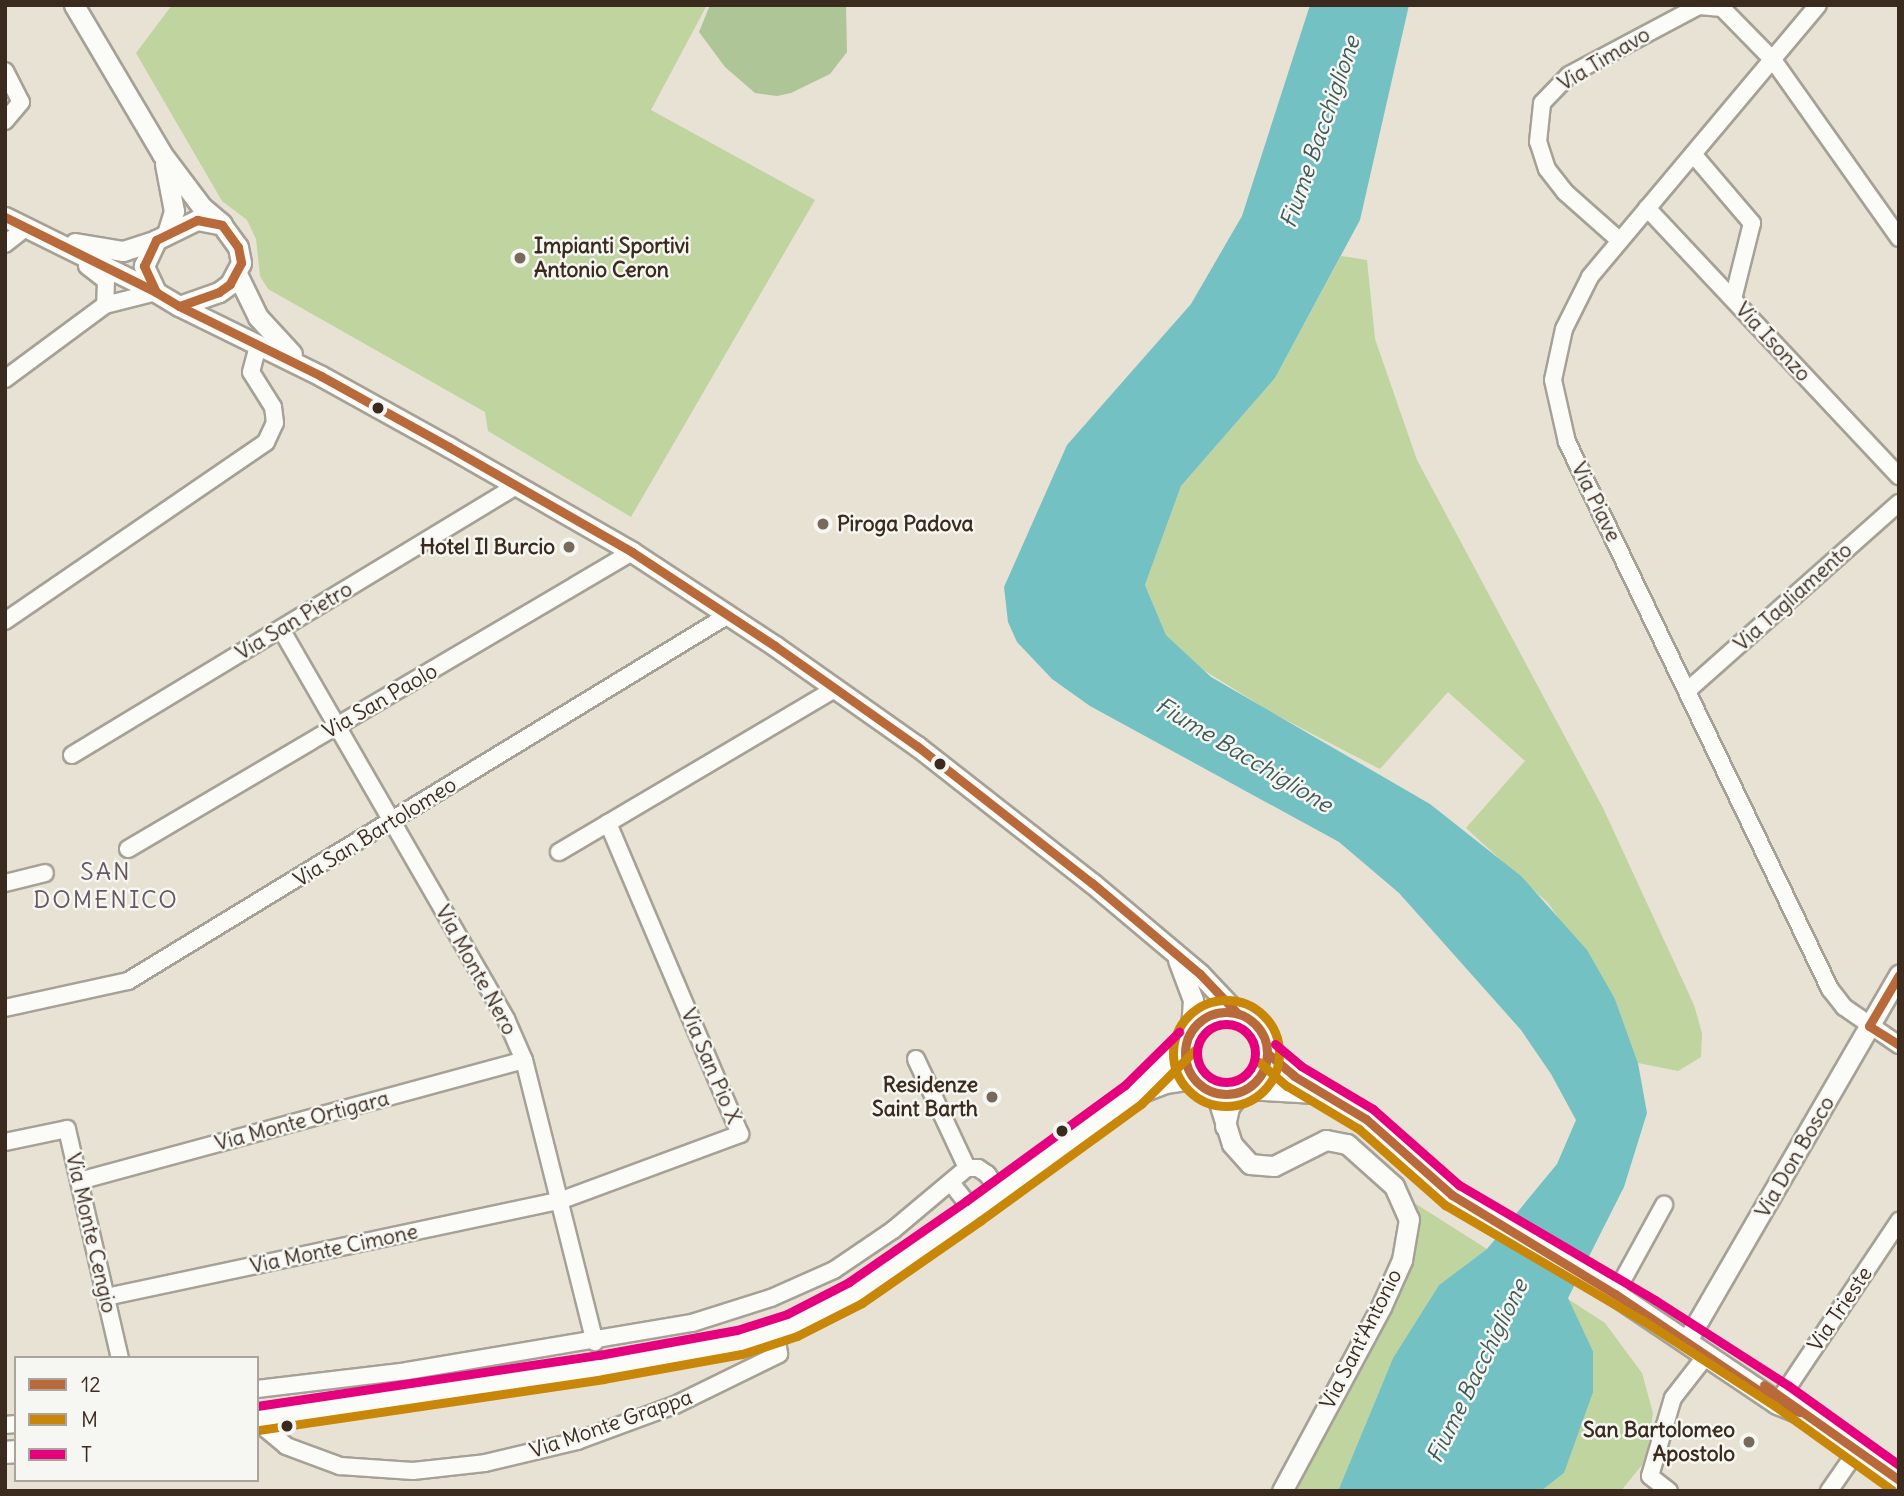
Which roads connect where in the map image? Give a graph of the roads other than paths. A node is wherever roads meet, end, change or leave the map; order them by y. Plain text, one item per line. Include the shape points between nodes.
1 (74, 5) edge
2 (1818, 5) edge
3 (1699, 6) edge
4 (1773, 60) junction
5 (5, 71) edge
6 (5, 121) edge
7 (1693, 154) junction
8 (163, 156) junction
9 (1647, 208) junction
10 (5, 217) edge
11 (222, 225) junction
12 (27, 227) junction
13 (53, 237) junction
14 (1899, 238) edge
15 (1619, 240) junction
16 (157, 241) junction
17 (5, 244) edge
18 (237, 274) junction
19 (125, 276) junction
20 (156, 292) junction
21 (1733, 299) junction
22 (105, 305) junction
23 (179, 306) junction
24 (258, 345) junction
25 (321, 376) junction
26 (5, 379) edge
27 (1899, 477) edge
28 (516, 486) junction
29 (1899, 503) edge
30 (632, 552) junction
31 (728, 615) junction
32 (5, 621) edge
33 (281, 629) junction
34 (836, 688) junction
35 (1687, 691) junction
36 (337, 726) junction
37 (72, 755) dead end
38 (392, 821) junction
39 (608, 823) junction
40 (128, 849) dead end
41 (559, 852) dead end
42 (45, 873) dead end
43 (5, 883) edge
44 (1177, 959) junction
45 (1899, 975) edge
46 (5, 1007) edge
47 (1237, 1013) junction
48 (1870, 1026) junction
49 (1189, 1036) junction
50 (1899, 1045) edge
51 (1267, 1053) junction
52 (524, 1059) junction
53 (916, 1059) dead end
54 (1193, 1078) junction
55 (1244, 1090) junction
56 (1216, 1093) junction
57 (1319, 1093) junction
58 (1134, 1094) junction
59 (1225, 1126) junction
60 (5, 1142) edge
61 (967, 1168) junction
62 (79, 1181) junction
63 (952, 1184) junction
64 (1000, 1192) junction
65 (562, 1200) junction
66 (1664, 1205) dead end
67 (973, 1211) junction
68 (1899, 1221) edge
69 (1893, 1243) edge
70 (1615, 1295) junction
71 (106, 1297) junction
72 (776, 1332) junction
73 (1689, 1337) junction
74 (595, 1342) junction
75 (120, 1356) edge
76 (1705, 1357) junction
77 (438, 1366) junction
78 (259, 1390) edge
79 (441, 1391) junction
80 (1782, 1396) junction
81 (1799, 1412) junction
82 (261, 1418) edge
83 (1856, 1452) junction
84 (1899, 1480) edge
85 (1282, 1491) edge
86 (1670, 1491) edge
87 (1829, 1491) edge

1 - 8 street
2 - 4 street, Via Piave
3 - 4 street, Via Timavo via 1722,8
3 - 15 street, Via Timavo via 1569,75 1542,103 1538,142 1547,169 1564,192
4 - 7 street, Via Piave
4 - 14 street
5 - 6 street via 22,102
7 - 9 street, Via Piave
7 - 21 street via 1752,223
8 - 11 street via 202,207
8 - 16 street via 174,211
9 - 15 street, Via Piave
9 - 21 street, Via Isonzo
10 - 12 street
11 - 16 street via 197,220
11 - 18 street via 238,247
12 - 13 street
12 - 17 street
13 - 16 street via 124,251
13 - 19 street
13 - 22 street via 106,281
15 - 35 street, Via Piave via 1590,277 1564,329 1553,380 1567,442
16 - 19 street
16 - 20 street via 144,266
18 - 23 street via 219,292
18 - 25 street via 247,299 272,335
19 - 20 street
19 - 22 street
20 - 22 street
20 - 23 street
21 - 27 street, Via Isonzo
22 - 26 street
23 - 24 street
24 - 25 street
24 - 32 street via 251,372 273,407 275,423 266,442
25 - 28 street
28 - 30 street
28 - 33 street, Via San Pietro
29 - 35 street, Via Tagliamento
30 - 31 street
30 - 36 street, Via San Paolo
31 - 34 street
31 - 38 street, Via San Bartolomeo
33 - 36 street, Via Monte Nero
33 - 37 street, Via San Pietro
34 - 39 street
34 - 44 street via 1092,883
35 - 48 street, Via Piave via 1830,989 1844,1007
36 - 38 street, Via Monte Nero
36 - 40 street, Via San Paolo
38 - 46 street, Via San Bartolomeo via 128,981
38 - 52 street, Via Monte Nero via 506,1019
39 - 41 street
39 - 65 street, Via San Pio X via 740,1134
42 - 43 street
44 - 47 street via 1200,974
44 - 49 street via 1193,1000
45 - 48 street, Via Don Bosco
47 - 49 main road via 1211,1014
47 - 51 main road via 1262,1032
48 - 50 street, Via Piave
48 - 73 street, Via Don Bosco
49 - 54 main road via 1185,1060
49 - 58 main road, Via Monte Grappa
51 - 55 main road via 1262,1073
51 - 57 main road
52 - 62 street, Via Monte Ortigara
52 - 65 street, Via Monte Nero
53 - 61 street
54 - 56 main road
54 - 58 main road, Via Monte Grappa
55 - 56 main road
55 - 57 main road
55 - 59 street via 1229,1107
56 - 59 street, Via Sant'Antonio
57 - 70 main road via 1366,1119 1452,1195
58 - 64 main road, Via Monte Grappa
59 - 85 street, Via Sant'Antonio via 1240,1156 1261,1168 1326,1140 1346,1144 1394,1186 1409,1219 1402,1260
60 - 62 street, Via Monte Cengio via 67,1129
61 - 63 street
61 - 64 street via 987,1174
62 - 71 street, Via Monte Cengio
63 - 67 street
63 - 74 street via 893,1230 821,1276 771,1298 692,1323
64 - 67 main road, Via Monte Grappa
65 - 71 street, Via Monte Cimone
65 - 74 street, Via Monte Nero
66 - 70 street
67 - 72 main road, Via Monte Grappa via 855,1293
68 - 69 street, Via Trieste
69 - 80 street, Via Trieste
70 - 73 main road
70 - 76 main road
71 - 75 street, Via Monte Cengio
72 - 79 main road, Via Monte Grappa via 639,1361
72 - 82 street, Via Monte Grappa via 779,1354 675,1405 577,1441 485,1464 413,1471 340,1466 286,1446 266,1429
73 - 80 main road
74 - 77 street
76 - 81 main road
76 - 86 street via 1673,1398 1650,1476
77 - 78 street
77 - 79 street
79 - 82 main road, Via Monte Grappa
80 - 81 main road
81 - 83 main road
83 - 84 main road
83 - 87 street

